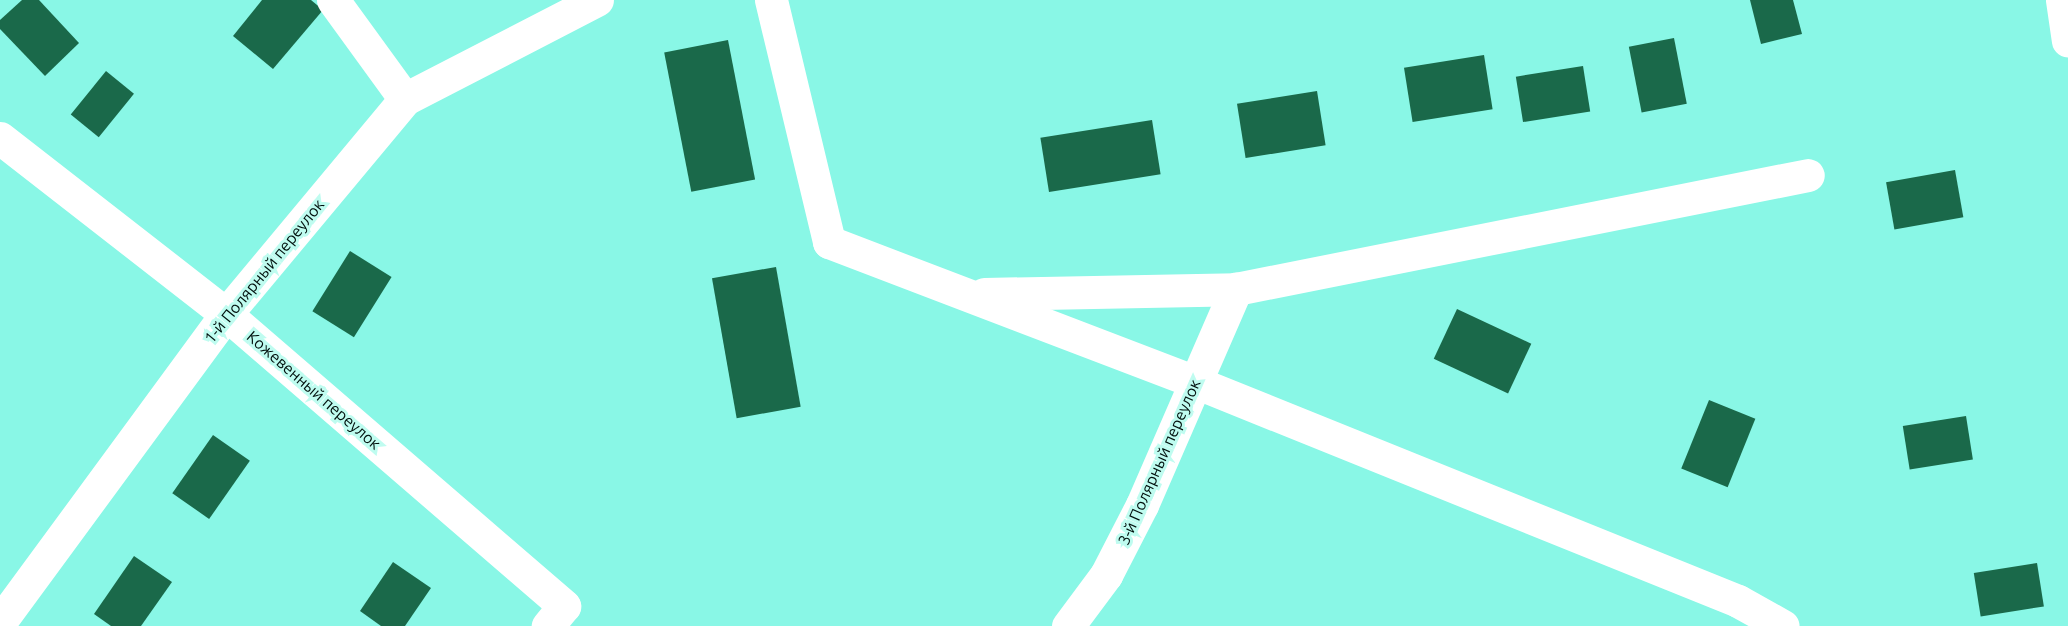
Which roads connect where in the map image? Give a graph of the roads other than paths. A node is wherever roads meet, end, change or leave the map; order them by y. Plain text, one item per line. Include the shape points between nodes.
1 (333, 0) edge
2 (771, 0) edge
3 (2062, 0) edge
4 (594, 1) edge
5 (2068, 41) edge
6 (405, 99) junction
7 (0, 138) edge
8 (1808, 175) dead end
9 (1236, 289) junction
10 (967, 294) junction
11 (226, 314) junction
12 (1195, 382) junction
13 (556, 616) edge
14 (0, 622) edge
15 (1068, 626) edge
16 (1783, 626) edge

1 - 6 street
2 - 10 street via 829,242
3 - 5 street
4 - 6 street, 1-й Полярный переулок
6 - 11 street, 1-й Полярный переулок
7 - 11 street, Кожевенный переулок
8 - 9 street
9 - 10 street
9 - 12 street, 3-й Полярный переулок
10 - 12 street
11 - 13 street, Кожевенный переулок
11 - 14 street, 1-й Полярный переулок
12 - 15 street, 3-й Полярный переулок via 1142,505 1106,574
12 - 16 street via 1738,601

